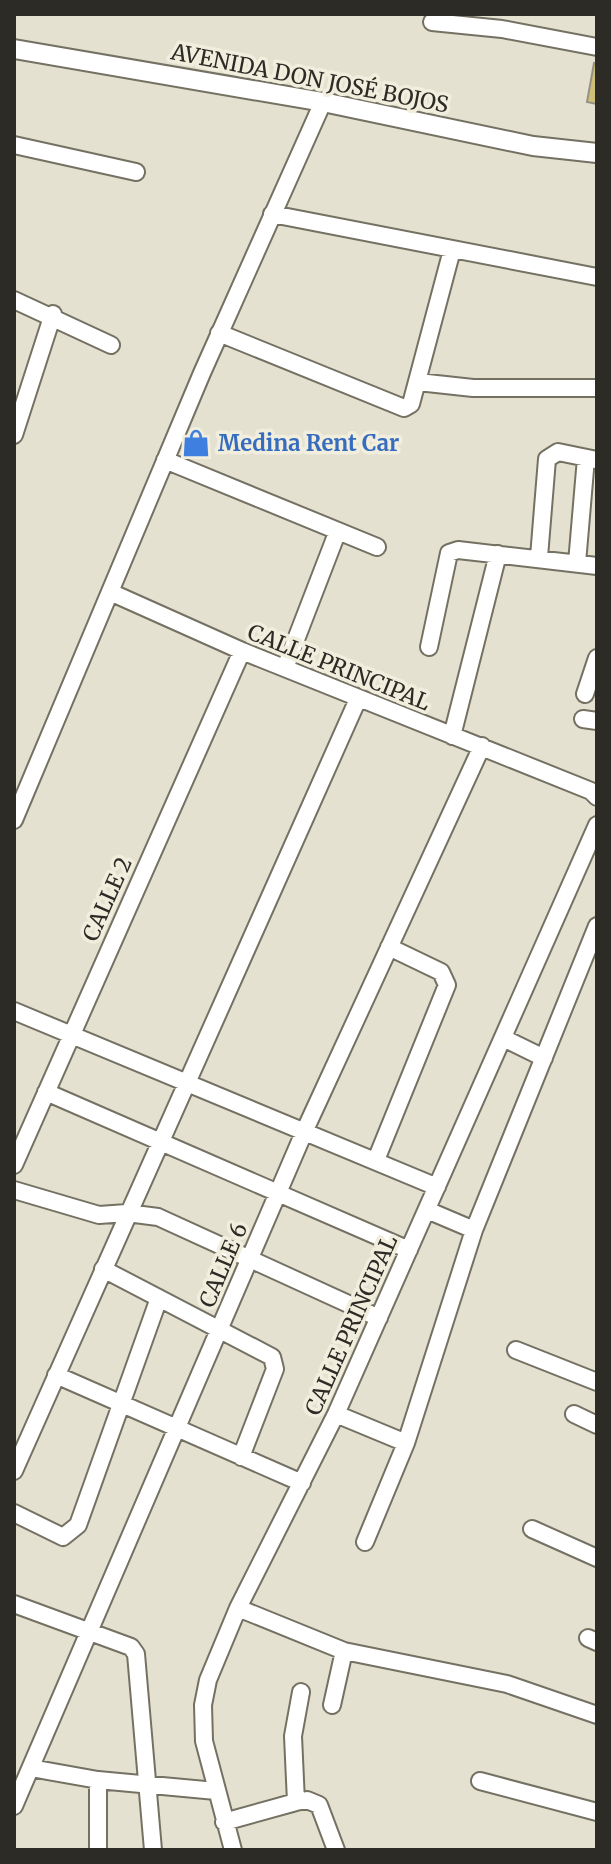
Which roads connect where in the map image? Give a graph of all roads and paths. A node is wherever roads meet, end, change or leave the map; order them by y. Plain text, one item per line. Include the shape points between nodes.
1 (500, 21) edge
2 (432, 22) dead end
3 (597, 47) edge
4 (14, 49) edge
5 (323, 102) junction
6 (14, 145) edge
7 (597, 153) edge
8 (136, 172) dead end
9 (272, 214) junction
10 (452, 250) junction
11 (597, 277) edge
12 (14, 300) edge
13 (53, 314) junction
14 (219, 333) junction
15 (111, 345) dead end
16 (418, 382) junction
17 (597, 388) edge
18 (14, 435) edge
19 (592, 459) edge
20 (165, 460) junction
21 (337, 533) junction
22 (377, 547) dead end
23 (498, 554) junction
24 (539, 557) junction
25 (577, 563) junction
26 (597, 566) edge
27 (110, 592) junction
28 (429, 647) dead end
29 (242, 651) junction
30 (597, 658) edge
31 (285, 668) junction
32 (585, 694) dead end
33 (358, 699) junction
34 (452, 736) junction
35 (482, 746) junction
36 (597, 797) edge
37 (14, 820) edge
38 (597, 825) edge
39 (597, 926) edge
40 (389, 947) junction
41 (14, 1011) edge
42 (71, 1033) junction
43 (503, 1038) junction
44 (544, 1058) junction
45 (185, 1081) junction
46 (46, 1092) junction
47 (305, 1130) junction
48 (160, 1142) junction
49 (376, 1160) junction
50 (14, 1165) edge
51 (437, 1187) junction
52 (14, 1190) edge
53 (278, 1193) junction
54 (427, 1210) junction
55 (127, 1213) junction
56 (474, 1230) junction
57 (409, 1250) junction
58 (250, 1258) junction
59 (103, 1269) junction
60 (159, 1298) junction
61 (379, 1318) junction
62 (220, 1329) junction
63 (516, 1350) dead end
64 (56, 1375) junction
65 (597, 1382) edge
66 (120, 1404) junction
67 (336, 1414) junction
68 (574, 1414) dead end
69 (597, 1425) edge
70 (177, 1428) junction
71 (406, 1443) junction
72 (241, 1457) junction
73 (14, 1471) edge
74 (302, 1483) junction
75 (14, 1513) edge
76 (532, 1529) dead end
77 (365, 1542) dead end
78 (595, 1551) edge
79 (14, 1604) edge
80 (238, 1608) junction
81 (89, 1633) junction
82 (344, 1651) junction
83 (301, 1692) dead end
84 (332, 1705) dead end
85 (597, 1715) edge
86 (31, 1768) junction
87 (98, 1780) junction
88 (480, 1781) dead end
89 (147, 1785) junction
90 (216, 1791) junction
91 (296, 1802) junction
92 (14, 1806) edge
93 (597, 1812) edge
94 (224, 1822) junction
95 (98, 1850) edge
96 (153, 1850) edge
97 (233, 1850) edge
98 (336, 1850) edge

1 - 2 street
1 - 3 street
4 - 5 street, AVENIDA DON JOSÉ BOJOS
5 - 7 street, AVENIDA DON JOSÉ BOJOS via 533,146
5 - 9 street
6 - 8 street
9 - 10 street
9 - 14 street
10 - 11 street
10 - 16 street
12 - 13 street
13 - 15 street
13 - 18 street
14 - 16 street via 404,408 411,404
14 - 20 street
16 - 17 street via 473,388
19 - 24 street via 558,452 547,459
19 - 25 street
20 - 21 street
20 - 27 street
21 - 22 street
21 - 31 street
23 - 24 street
23 - 28 street via 449,553
23 - 34 street
24 - 25 street
25 - 26 street
27 - 29 street, CALLE PRINCIPAL
27 - 37 street
29 - 31 street, CALLE PRINCIPAL
29 - 42 street, CALLE 2
30 - 32 street
31 - 33 street, CALLE PRINCIPAL
33 - 34 street, CALLE PRINCIPAL
33 - 45 street
34 - 35 street, CALLE PRINCIPAL
35 - 36 street, CALLE PRINCIPAL
35 - 40 street, CALLE 6
38 - 43 street, CALLE PRINCIPAL
39 - 44 street
40 - 47 street, CALLE 6
40 - 49 street via 441,972 447,985
41 - 42 street
42 - 45 street
42 - 46 street, CALLE 2
43 - 44 street
43 - 51 street, CALLE PRINCIPAL
44 - 56 street
45 - 47 street
45 - 48 street
46 - 48 street
46 - 50 street, CALLE 2
47 - 49 street
47 - 53 street, CALLE 6
48 - 53 street
48 - 55 street
49 - 51 street
51 - 54 street, CALLE PRINCIPAL
52 - 55 street via 99,1215
53 - 57 street
53 - 58 street, CALLE 6
54 - 56 street
54 - 57 street, CALLE PRINCIPAL
55 - 58 street via 158,1217
55 - 59 street
56 - 71 street
57 - 61 street, CALLE PRINCIPAL
58 - 61 street
58 - 62 street, CALLE 6
59 - 60 street
59 - 64 street
60 - 62 street
60 - 66 street
61 - 67 street, CALLE PRINCIPAL
62 - 70 street, CALLE 6
62 - 72 street via 261,1349 275,1363
63 - 65 street
64 - 66 street
64 - 73 street
66 - 70 street
66 - 75 street via 70,1535 63,1537
67 - 71 street
67 - 74 street, CALLE PRINCIPAL
68 - 69 street
70 - 72 street
70 - 81 street, CALLE 6
71 - 77 street
72 - 74 street
74 - 80 street, CALLE PRINCIPAL
76 - 78 street
79 - 81 street
80 - 82 street
80 - 90 street, CALLE PRINCIPAL via 203,1705 204,1741
81 - 86 street, CALLE 6
81 - 89 street via 131,1647 136,1654
82 - 84 street
82 - 85 street via 507,1684
83 - 91 street via 293,1736
86 - 87 street
86 - 92 street, CALLE 6
87 - 89 street
87 - 95 street
88 - 93 street
89 - 90 street
89 - 96 street
90 - 94 street, CALLE PRINCIPAL
91 - 94 street
91 - 98 street via 319,1805
94 - 97 street, CALLE PRINCIPAL

